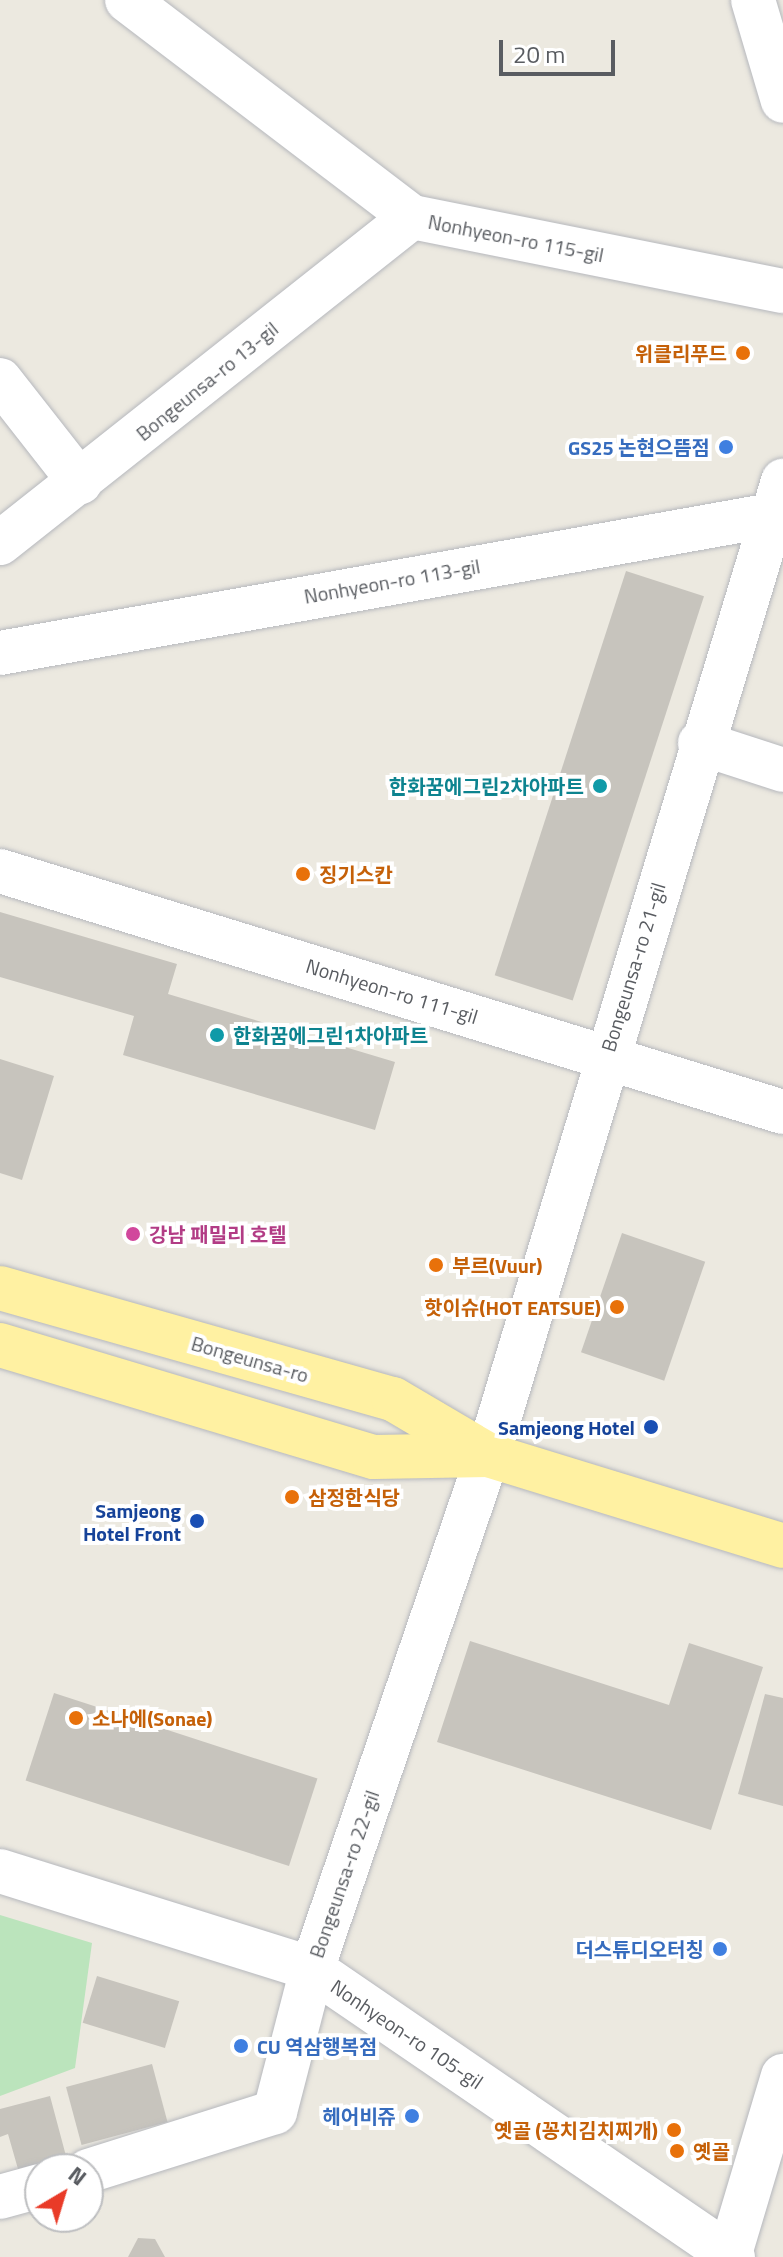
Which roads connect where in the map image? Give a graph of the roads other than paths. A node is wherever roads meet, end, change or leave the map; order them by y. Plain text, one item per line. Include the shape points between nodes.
1 (127, 0) edge
2 (753, 0) edge
3 (783, 100) edge
4 (412, 217) junction
5 (783, 291) edge
6 (0, 380) edge
7 (80, 482) junction
8 (780, 501) edge
9 (0, 543) edge
10 (0, 653) edge
11 (700, 743) junction
12 (783, 770) edge
13 (0, 871) edge
14 (606, 1057) junction
15 (783, 1112) edge
16 (0, 1288) edge
17 (0, 1345) edge
18 (488, 1455) junction
19 (783, 1546) edge
20 (0, 1871) edge
21 (312, 1969) junction
22 (783, 2076) edge
23 (104, 2166) edge
24 (24, 2190) edge
25 (0, 2197) edge
26 (730, 2256) edge

1 - 4 street, Nonhyeon-ro 115-gil
2 - 3 street
4 - 5 street, Nonhyeon-ro 115-gil
4 - 7 street, Bongeunsa-ro 13-gil
6 - 7 street
7 - 9 street, Bongeunsa-ro 13-gil
8 - 10 street, Nonhyeon-ro 113-gil
8 - 11 street, Bongeunsa-ro 21-gil
11 - 12 street
11 - 14 street, Bongeunsa-ro 21-gil
13 - 14 street, Nonhyeon-ro 111-gil
14 - 15 street, Nonhyeon-ro 111-gil
14 - 18 street, Bongeunsa-ro 21-gil
16 - 18 main road, Bongeunsa-ro via 393,1399
17 - 18 main road, Bongeunsa-ro via 374,1457
18 - 19 main road, Bongeunsa-ro
18 - 21 street, Bongeunsa-ro 22-gil
20 - 21 street, Nonhyeon-ro 105-gil
21 - 23 street, Bongeunsa-ro 22-gil via 275,2112
21 - 26 street, Nonhyeon-ro 105-gil
22 - 26 street
24 - 25 street

